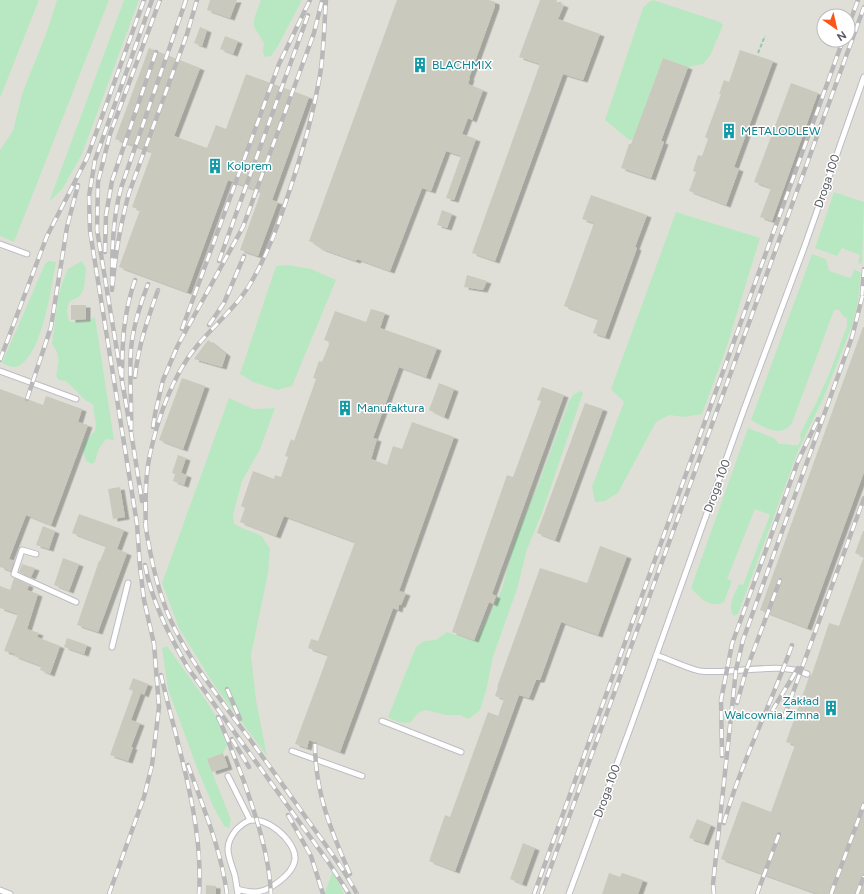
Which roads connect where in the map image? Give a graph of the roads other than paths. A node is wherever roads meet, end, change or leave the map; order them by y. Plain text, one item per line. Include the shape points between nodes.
1 (864, 77) edge
2 (0, 244) edge
3 (27, 254) dead end
4 (0, 371) edge
5 (76, 399) dead end
6 (36, 554) dead end
7 (128, 583) dead end
8 (76, 602) dead end
9 (112, 647) dead end
10 (656, 655) junction
11 (807, 674) dead end
12 (382, 721) dead end
13 (292, 751) dead end
14 (462, 752) dead end
15 (228, 776) dead end
16 (362, 776) dead end
17 (250, 820) junction
18 (0, 890) edge
19 (237, 892) edge
20 (10, 894) edge
21 (569, 894) edge

1 - 10 lane, Droga 100
2 - 3 lane
4 - 5 lane
6 - 8 lane via 22,550 14,574
7 - 9 lane
10 - 11 lane via 699,671 784,669
10 - 21 lane, Droga 100
12 - 14 lane
13 - 16 lane
15 - 17 lane
17 - 19 lane via 241,824 229,842 228,850
17 - 19 lane via 269,825 287,838 293,848 295,860 290,871 270,888 259,892
18 - 20 lane

